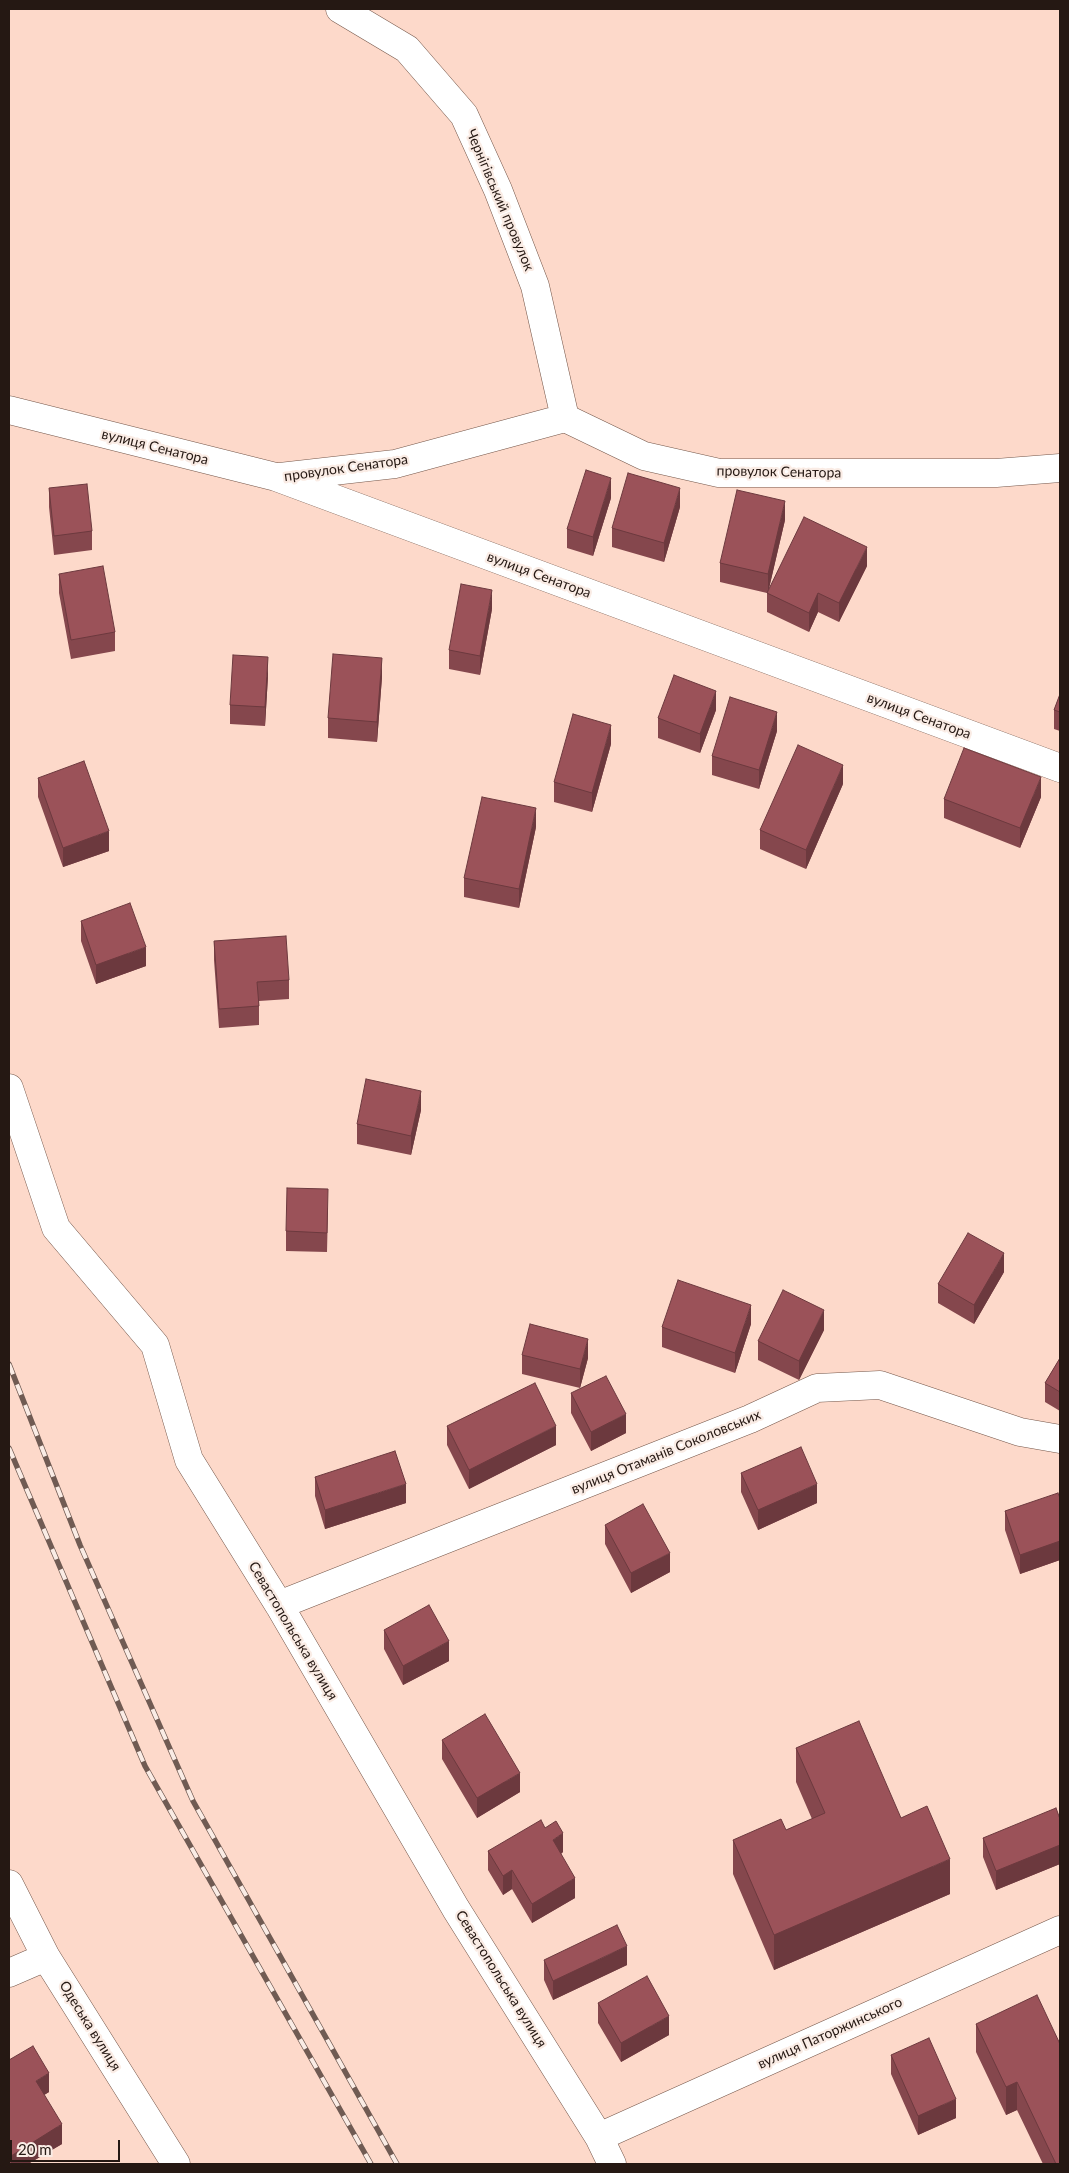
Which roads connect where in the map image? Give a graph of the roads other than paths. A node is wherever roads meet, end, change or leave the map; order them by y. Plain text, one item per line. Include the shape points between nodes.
1 (340, 9) edge
2 (9, 410) edge
3 (564, 418) junction
4 (1060, 468) edge
5 (276, 477) junction
6 (1060, 768) edge
7 (9, 1088) edge
8 (1060, 1439) edge
9 (279, 1605) junction
10 (9, 1884) edge
11 (1060, 1930) edge
12 (46, 1957) junction
13 (9, 1973) edge
14 (599, 2137) junction
15 (176, 2164) edge
16 (612, 2164) edge

1 - 3 street, Чернігівський провулок via 407,49 464,115 498,190 535,286
2 - 5 street, вулиця Сенатора
3 - 4 street, провулок Сенатора via 644,456 719,473 996,473
3 - 5 street, провулок Сенатора via 395,464
5 - 6 street, вулиця Сенатора
7 - 9 street, Севастопольська вулиця via 56,1228 155,1345 189,1460
8 - 9 street, вулиця Отаманів Соколовських via 1020,1432 880,1384 817,1388 750,1419
9 - 14 street, Севастопольська вулиця via 456,1909
10 - 12 street, Одеська вулиця
11 - 14 street, вулиця Паторжинського
12 - 13 street
12 - 15 street, Одеська вулиця
14 - 16 street, Севастопольська вулиця

